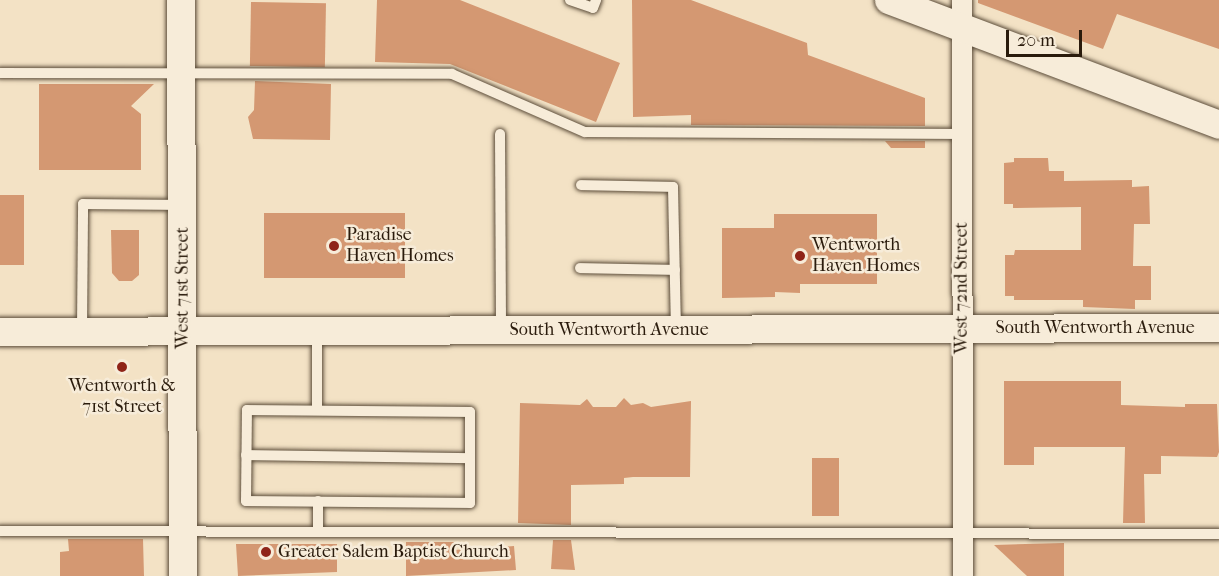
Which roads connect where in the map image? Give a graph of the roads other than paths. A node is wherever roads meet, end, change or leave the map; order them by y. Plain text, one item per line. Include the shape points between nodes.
1 (181, 0) edge
2 (570, 0) edge
3 (596, 0) edge
4 (890, 0) edge
5 (962, 14) edge
6 (0, 73) edge
7 (181, 74) junction
8 (1219, 126) edge
9 (500, 134) dead end
10 (962, 134) junction
11 (581, 185) dead end
12 (182, 205) junction
13 (580, 268) dead end
14 (675, 270) junction
15 (1219, 328) edge
16 (676, 329) junction
17 (963, 329) junction
18 (501, 330) junction
19 (82, 331) junction
20 (183, 331) junction
21 (317, 331) junction
22 (0, 332) edge
23 (317, 410) junction
24 (246, 455) junction
25 (470, 458) junction
26 (318, 501) junction
27 (0, 531) edge
28 (183, 532) junction
29 (318, 532) junction
30 (963, 533) junction
31 (1219, 534) edge
32 (183, 576) edge
33 (963, 576) edge

1 - 7 street, West 71st Street
2 - 3 lane via 593,8
4 - 5 street
5 - 8 street
5 - 10 street, West 72nd Street
6 - 7 lane
7 - 10 lane via 452,74 585,132
7 - 12 street, West 71st Street
9 - 18 lane
10 - 17 street, West 72nd Street
11 - 14 lane via 673,187
12 - 19 lane via 82,204
12 - 20 street, West 71st Street
13 - 14 lane
14 - 16 lane
15 - 17 street, South Wentworth Avenue
16 - 17 street, South Wentworth Avenue
16 - 18 street, South Wentworth Avenue
17 - 30 street, West 72nd Street
18 - 21 street, South Wentworth Avenue
19 - 20 street, South Wentworth Avenue
19 - 22 street, South Wentworth Avenue
20 - 21 street, South Wentworth Avenue
20 - 28 street, West 71st Street
21 - 23 lane
23 - 24 lane via 247,410
23 - 25 lane via 470,412
24 - 25 lane
24 - 26 lane via 246,501
25 - 26 lane via 470,503
26 - 29 lane
27 - 28 lane
28 - 29 lane
28 - 32 street, West 71st Street
29 - 30 lane
30 - 31 lane
30 - 33 street, West 72nd Street

